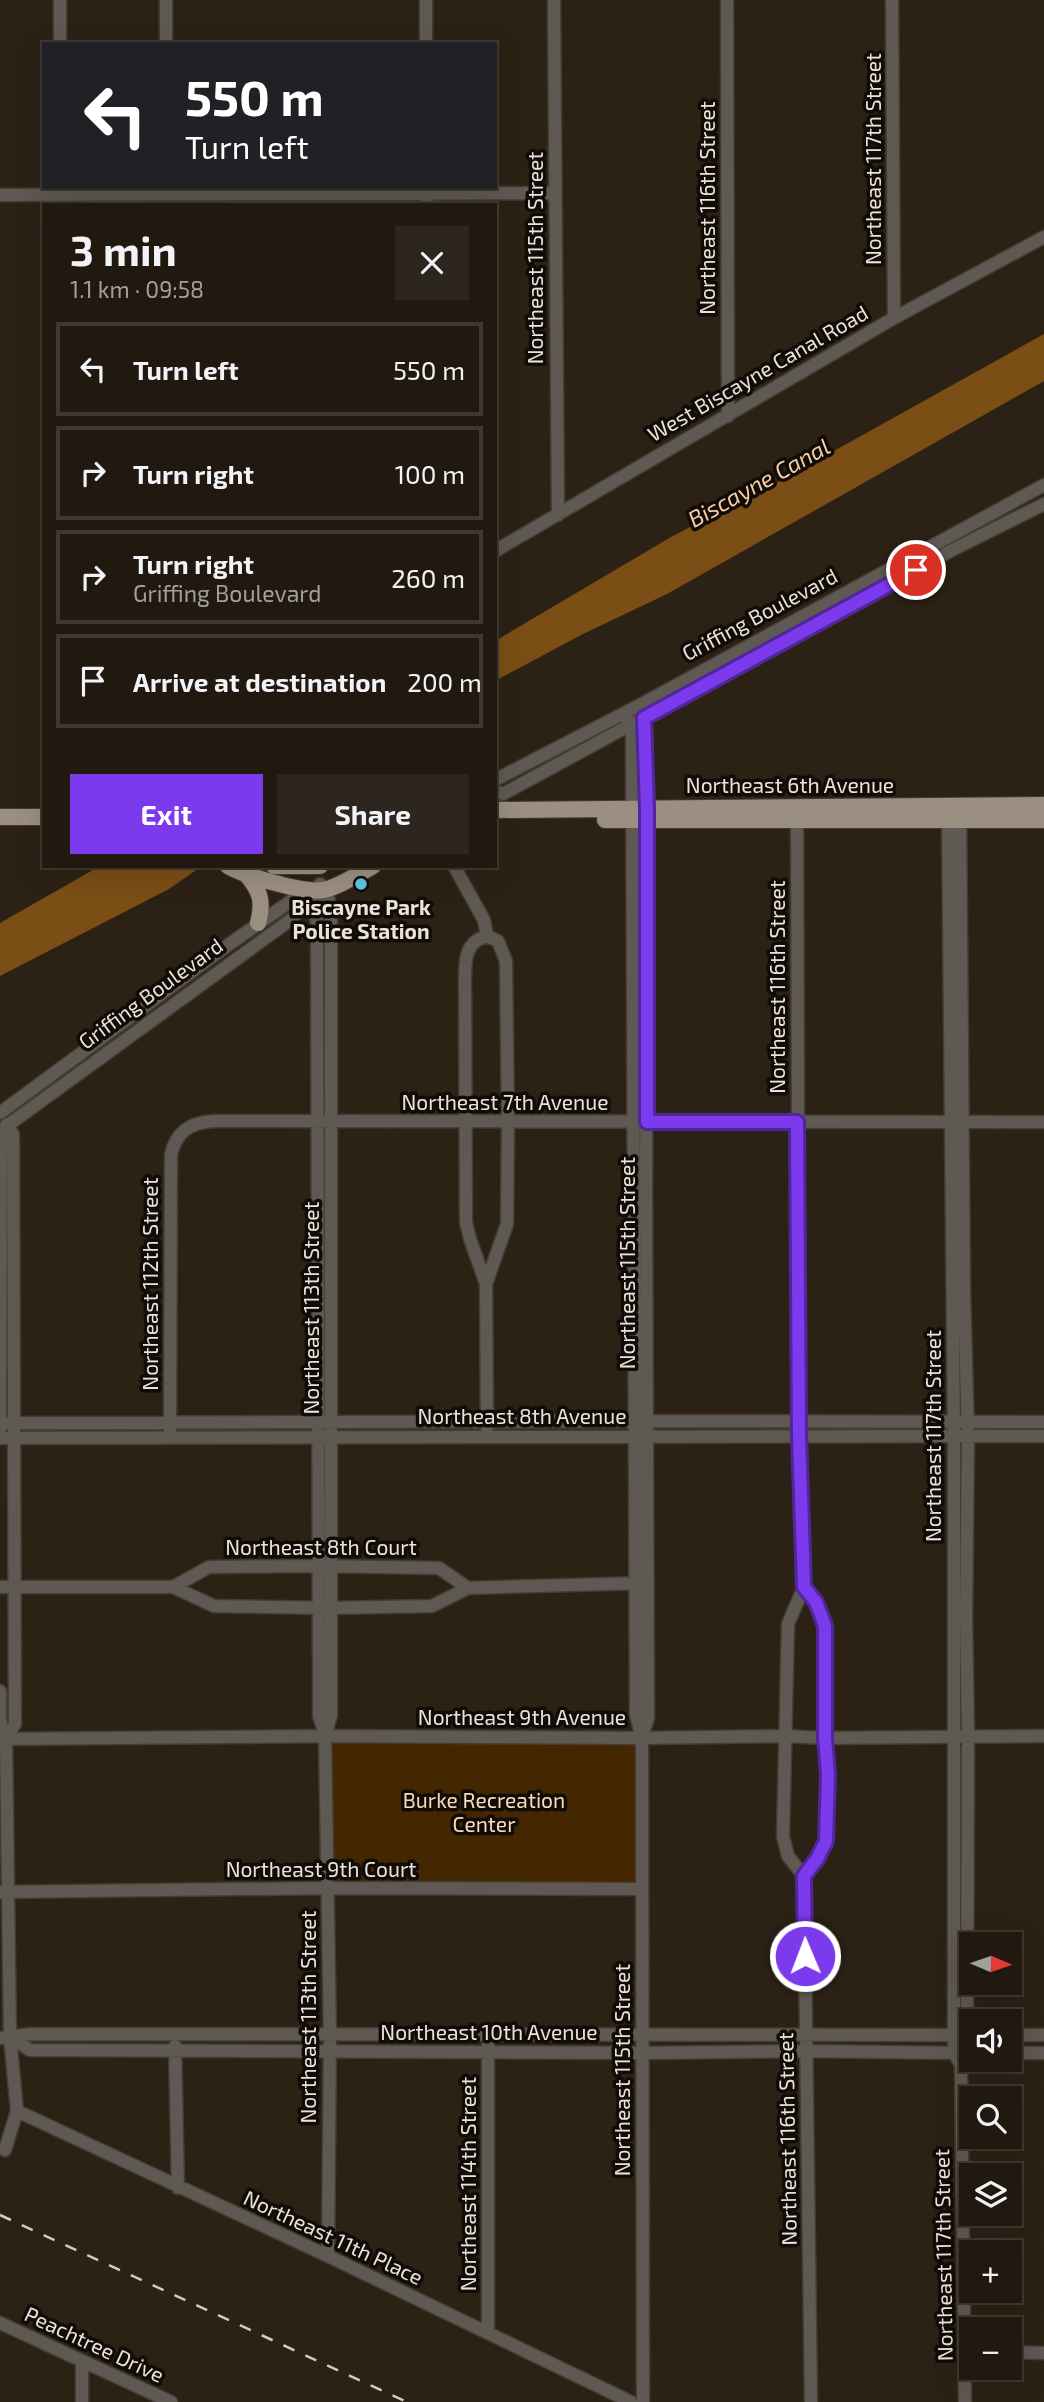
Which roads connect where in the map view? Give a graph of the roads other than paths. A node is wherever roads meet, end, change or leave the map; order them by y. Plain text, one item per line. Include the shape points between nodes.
1 (60, 0) edge
2 (166, 0) edge
3 (426, 0) edge
4 (554, 0) edge
5 (727, 0) edge
6 (892, 0) edge
7 (60, 42) edge
8 (166, 42) edge
9 (426, 42) edge
10 (277, 191) edge
11 (555, 193) junction
12 (0, 195) edge
13 (427, 195) edge
14 (60, 196) edge
15 (166, 196) edge
16 (322, 200) edge
17 (1044, 237) edge
18 (894, 317) junction
19 (728, 416) junction
20 (1043, 488) edge
21 (1044, 504) edge
22 (558, 515) junction
23 (497, 550) edge
24 (640, 705) junction
25 (625, 713) junction
26 (644, 718) junction
27 (630, 725) junction
28 (497, 779) edge
29 (497, 792) edge
30 (1044, 805) edge
31 (497, 810) edge
32 (954, 813) junction
33 (640, 814) junction
34 (797, 814) junction
35 (0, 817) edge
36 (42, 817) edge
37 (497, 820) edge
38 (1044, 820) edge
39 (233, 868) edge
40 (293, 868) edge
41 (330, 868) edge
42 (368, 868) edge
43 (455, 868) edge
44 (245, 873) junction
45 (316, 890) junction
46 (293, 918) junction
47 (258, 923) junction
48 (317, 929) junction
49 (487, 936) junction
50 (137, 1011) junction
51 (146, 1024) junction
52 (3, 1111) edge
53 (466, 1122) junction
54 (508, 1122) junction
55 (640, 1122) junction
56 (797, 1122) junction
57 (1044, 1122) edge
58 (324, 1123) junction
59 (957, 1124) junction
60 (3, 1129) edge
61 (179, 1134) joint
62 (486, 1284) junction
63 (487, 1421) junction
64 (641, 1421) junction
65 (325, 1422) junction
66 (961, 1422) junction
67 (1044, 1422) edge
68 (5, 1423) edge
69 (170, 1423) junction
70 (231, 1423) junction
71 (799, 1429) junction
72 (0, 1430) edge
73 (487, 1436) junction
74 (641, 1436) junction
75 (954, 1436) junction
76 (968, 1436) junction
77 (1044, 1436) edge
78 (170, 1437) junction
79 (231, 1437) junction
80 (325, 1437) junction
81 (0, 1438) edge
82 (15, 1438) junction
83 (325, 1566) junction
84 (642, 1583) junction
85 (0, 1587) edge
86 (14, 1587) junction
87 (173, 1587) junction
88 (804, 1587) junction
89 (468, 1588) junction
90 (325, 1608) junction
91 (0, 1690) edge
92 (326, 1735) junction
93 (953, 1735) junction
94 (968, 1735) junction
95 (784, 1736) junction
96 (1044, 1736) edge
97 (642, 1738) junction
98 (825, 1738) junction
99 (3, 1739) edge
100 (804, 1876) junction
101 (327, 1888) junction
102 (642, 1889) junction
103 (3, 1892) edge
104 (963, 2009) edge
105 (964, 2009) edge
106 (642, 2034) junction
107 (174, 2035) junction
108 (330, 2035) junction
109 (488, 2035) junction
110 (959, 2035) edge
111 (1022, 2035) edge
112 (1044, 2035) edge
113 (806, 2036) junction
114 (5, 2038) edge
115 (806, 2051) junction
116 (330, 2052) junction
117 (175, 2053) junction
118 (488, 2053) junction
119 (642, 2053) junction
120 (1022, 2053) edge
121 (1044, 2053) edge
122 (959, 2056) edge
123 (963, 2072) edge
124 (16, 2111) junction
125 (5, 2151) dead end
126 (178, 2188) junction
127 (328, 2256) junction
128 (967, 2317) edge
129 (0, 2323) edge
130 (488, 2332) junction
131 (1022, 2352) edge
132 (1044, 2353) edge
133 (82, 2361) junction
134 (966, 2380) edge
135 (82, 2402) edge
136 (171, 2402) edge
137 (631, 2402) edge
138 (643, 2402) edge
139 (811, 2402) edge
140 (965, 2402) edge

1 - 7 street
2 - 8 street
3 - 9 street
4 - 11 street, Northeast 115th Street
5 - 19 street, Northeast 116th Street
6 - 18 street, Northeast 117th Street
10 - 15 street
10 - 16 street
11 - 13 street
11 - 22 street, Northeast 115th Street
12 - 14 street
13 - 16 street
14 - 15 street
17 - 18 street, West Biscayne Canal Road
18 - 19 street, West Biscayne Canal Road
19 - 22 street, West Biscayne Canal Road
20 - 24 street, Griffing Boulevard
21 - 26 street, Griffing Boulevard
22 - 23 street, West Biscayne Canal Road
24 - 25 street, Griffing Boulevard
24 - 26 street, Northeast 115th Street
25 - 27 street, Northeast 115th Street
25 - 28 street, Griffing Boulevard
26 - 27 street, Griffing Boulevard
26 - 33 street, Northeast 115th Street
27 - 29 street, Griffing Boulevard via 503,794
27 - 33 street, Northeast 115th Street
30 - 32 main road, Northeast 6th Avenue
31 - 33 main road, Northeast 6th Avenue
32 - 34 main road, Northeast 6th Avenue
32 - 38 main road, Northeast 6th Avenue
32 - 59 street, Northeast 117th Street
33 - 34 main road, Northeast 6th Avenue
33 - 37 main road, Northeast 6th Avenue
33 - 55 street, Northeast 115th Street
34 - 56 street, Northeast 116th Street
35 - 36 main road
39 - 44 main road
40 - 45 main road
41 - 45 main road, Griffing Boulevard
42 - 45 main road, Griffing Boulevard
43 - 49 street via 484,920
44 - 45 main road
44 - 47 main road via 260,896
45 - 46 street, Griffing Boulevard
45 - 47 street, Griffing Boulevard
45 - 48 street, Northeast 113th Street
45 - 58 street, Northeast 113th Street via 331,906
46 - 48 street via 309,919
46 - 51 street, Griffing Boulevard
47 - 50 street, Griffing Boulevard
48 - 58 street, Northeast 113th Street
49 - 53 street via 471,945 466,957
49 - 54 street via 498,941 506,961
50 - 51 street
50 - 52 street, Griffing Boulevard
51 - 60 street, Griffing Boulevard
52 - 60 street
53 - 54 street, Northeast 7th Avenue
53 - 58 street, Northeast 7th Avenue
53 - 62 street via 466,1222
54 - 55 street, Northeast 7th Avenue
54 - 62 street via 507,1224
55 - 56 street, Northeast 7th Avenue
55 - 64 street, Northeast 115th Street
56 - 59 street, Northeast 7th Avenue
56 - 71 street, Northeast 116th Street
57 - 59 street, Northeast 7th Avenue
58 - 61 street, Northeast 7th Avenue via 205,1122
58 - 65 street, Northeast 113th Street
59 - 66 street, Northeast 117th Street
60 - 68 street
61 - 69 street, Northeast 112th Street via 170,1164
62 - 63 street
63 - 64 street, Northeast 8th Avenue
63 - 65 street, Northeast 8th Avenue
63 - 73 street
64 - 71 street, Northeast 8th Avenue
64 - 74 street, Northeast 115th Street
65 - 70 street, Northeast 8th Avenue
65 - 80 street, Northeast 113th Street
66 - 67 street, Northeast 8th Avenue
66 - 71 street, Northeast 8th Avenue
66 - 75 street, Northeast 117th Street
66 - 76 street, Northeast 117th Street
68 - 69 street, Northeast 8th Avenue
68 - 72 street
68 - 82 street
69 - 70 street, Northeast 8th Avenue
69 - 78 street, Northeast 112th Street
70 - 79 street
71 - 74 street, Northeast 8th Avenue
71 - 75 street, Northeast 8th Avenue
71 - 88 street, Northeast 116th Street
73 - 74 street, Northeast 8th Avenue
73 - 80 street, Northeast 8th Avenue
74 - 84 street, Northeast 115th Street
75 - 76 street, Northeast 8th Avenue
75 - 93 street, Northeast 117th Street
76 - 77 street, Northeast 8th Avenue
76 - 94 street, Northeast 117th Street
78 - 79 street, Northeast 8th Avenue
78 - 82 street, Northeast 8th Avenue
79 - 80 street, Northeast 8th Avenue
80 - 83 street, Northeast 113th Street
81 - 82 street, Northeast 8th Avenue
82 - 86 street
83 - 87 street, Northeast 8th Court via 209,1567
83 - 89 street, Northeast 8th Court via 439,1568
83 - 90 street, Northeast 113th Street
84 - 89 street, Northeast 8th Court
84 - 97 street, Northeast 115th Street via 636,1715
85 - 86 street, Northeast 8th Court
86 - 87 street, Northeast 8th Court
86 - 99 street via 15,1724
87 - 90 street, Northeast 8th Court via 214,1606
88 - 95 street, Northeast 116th Street via 788,1624
88 - 98 street, Northeast 116th Street via 825,1626
89 - 90 street, Northeast 8th Court via 432,1606
90 - 92 street, Northeast 113th Street via 319,1716
91 - 99 street
92 - 97 street, Northeast 9th Avenue
92 - 99 street, Northeast 9th Avenue
92 - 101 street, Northeast 113th Street
93 - 94 street, Northeast 9th Avenue
93 - 98 street, Northeast 9th Avenue
93 - 104 street, Northeast 117th Street
94 - 96 street, Northeast 9th Avenue
94 - 105 street, Northeast 117th Street
95 - 97 street, Northeast 9th Avenue
95 - 98 street, Northeast 9th Avenue
95 - 100 street, Northeast 116th Street via 783,1836 788,1856
97 - 102 street, Northeast 115th Street
98 - 100 street, Northeast 116th Street via 826,1841
99 - 103 street
100 - 113 street, Northeast 116th Street
101 - 102 street, Northeast 9th Court
101 - 103 street, Northeast 9th Court
101 - 108 street, Northeast 113th Street
102 - 106 street, Northeast 115th Street
103 - 114 street
106 - 109 street, Northeast 10th Avenue
106 - 113 street, Northeast 10th Avenue
106 - 119 street, Northeast 115th Street
107 - 108 street, Northeast 10th Avenue
107 - 114 street, Northeast 10th Avenue via 31,2034
107 - 117 street
108 - 109 street, Northeast 10th Avenue
108 - 116 street, Northeast 113th Street
109 - 118 street, Northeast 114th Street
110 - 113 street, Northeast 10th Avenue
111 - 112 street
113 - 115 street, Northeast 116th Street
114 - 117 street, Northeast 10th Avenue via 30,2050
114 - 124 street
115 - 119 street, Northeast 10th Avenue
115 - 122 street, Northeast 10th Avenue
115 - 139 street, Northeast 116th Street
116 - 117 street, Northeast 10th Avenue
116 - 118 street, Northeast 10th Avenue
116 - 127 street, Northeast 113th Street
117 - 126 street
118 - 119 street, Northeast 10th Avenue
118 - 130 street, Northeast 114th Street
119 - 138 street, Northeast 115th Street
120 - 121 street
123 - 128 street, Northeast 117th Street
124 - 125 street
124 - 126 street, Northeast 11th Place
126 - 127 street, Northeast 11th Place
127 - 130 street, Northeast 11th Place
129 - 133 street, Peachtree Drive
130 - 137 street, Northeast 11th Place
131 - 132 street
133 - 135 street
133 - 136 street, Peachtree Drive
134 - 140 street, Northeast 117th Street

